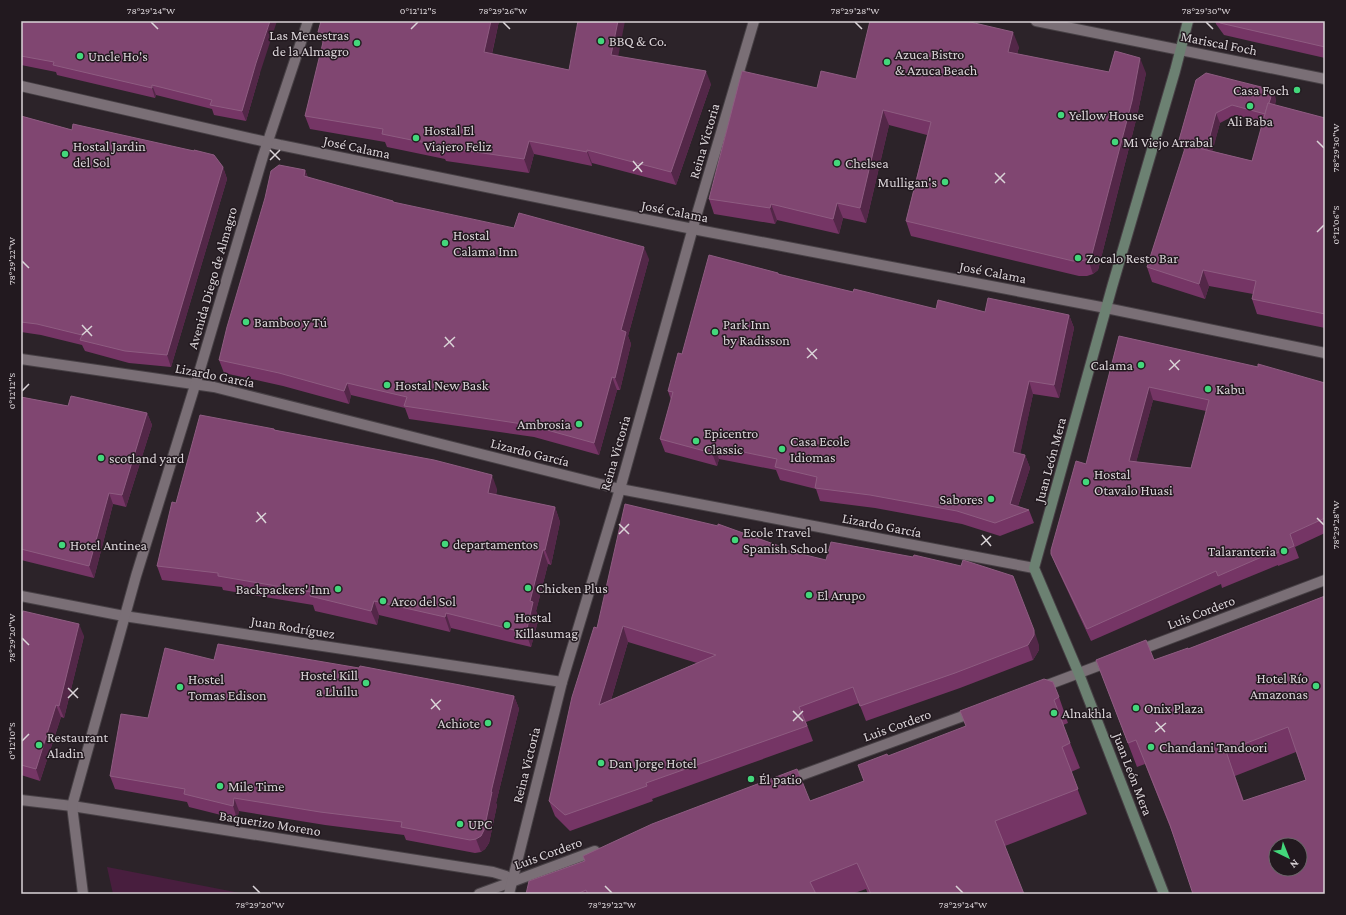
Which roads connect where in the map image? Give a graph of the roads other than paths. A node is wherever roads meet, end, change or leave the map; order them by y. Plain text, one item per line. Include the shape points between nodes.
1 (308, 21) edge
2 (754, 21) edge
3 (1036, 21) edge
4 (1188, 21) edge
5 (1180, 50) junction
6 (1325, 79) edge
7 (21, 86) edge
8 (267, 143) junction
9 (693, 230) junction
10 (1106, 308) junction
11 (1325, 353) edge
12 (21, 359) edge
13 (194, 384) junction
14 (620, 489) junction
15 (1034, 568) junction
16 (1325, 580) edge
17 (21, 596) edge
18 (124, 616) junction
19 (1079, 674) junction
20 (562, 682) junction
21 (1034, 690) edge
22 (982, 709) edge
23 (776, 785) edge
24 (21, 800) edge
25 (72, 806) junction
26 (605, 847) edge
27 (512, 881) junction
28 (83, 894) edge
29 (478, 894) edge
30 (509, 894) edge
31 (1164, 894) edge

1 - 8 street, Avenida Diego de Almagro
2 - 9 street, Reina Victoria
3 - 5 street, Mariscal Foch
4 - 5 street, Juan León Mera
5 - 6 street, Mariscal Foch
5 - 10 street, Juan León Mera
7 - 8 street, José Calama
8 - 9 street, José Calama
8 - 13 street, Avenida Diego de Almagro
9 - 10 street, José Calama
9 - 14 street, Reina Victoria
10 - 11 street, José Calama
10 - 15 street, Juan León Mera
12 - 13 street, Lizardo García
13 - 14 street, Lizardo García
13 - 18 street, Avenida Diego de Almagro
14 - 15 street, Lizardo García
14 - 20 street, Reina Victoria
15 - 19 street, Juan León Mera
16 - 19 street, Luis Cordero
17 - 18 street, Juan Rodríguez
18 - 20 street, Juan Rodríguez
18 - 25 street, Avenida Diego de Almagro
19 - 21 street, Luis Cordero
19 - 31 street, Juan León Mera
20 - 27 street, Reina Victoria
22 - 23 street, Luis Cordero
24 - 25 street, Baquerizo Moreno
25 - 27 street, Baquerizo Moreno via 493,872
25 - 28 street, Avenida Diego de Almagro
26 - 27 street, Luis Cordero
27 - 29 street, Luis Cordero
27 - 30 street, Reina Victoria

